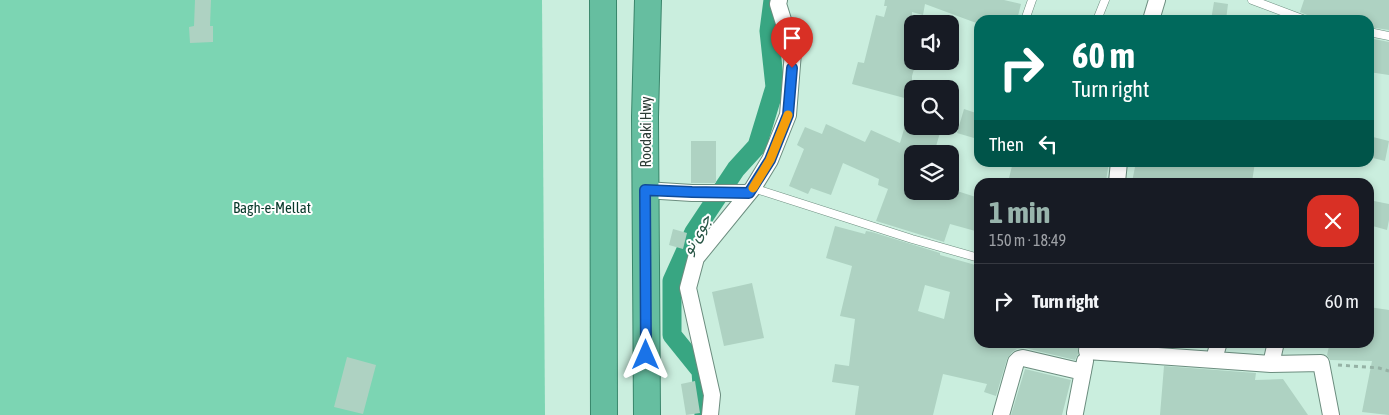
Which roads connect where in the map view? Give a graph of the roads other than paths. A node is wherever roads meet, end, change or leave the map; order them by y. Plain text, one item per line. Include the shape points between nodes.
1 (603, 0) edge
2 (648, 0) edge
3 (778, 0) edge
4 (1032, 0) edge
5 (1105, 0) edge
6 (1157, 0) edge
7 (1252, 0) edge
8 (1027, 15) edge
9 (1099, 15) edge
10 (1152, 15) edge
11 (1292, 15) edge
12 (1374, 33) edge
13 (1389, 36) edge
14 (645, 190) junction
15 (751, 190) junction
16 (974, 257) edge
17 (1088, 348) edge
18 (1094, 348) edge
19 (1217, 348) edge
20 (1275, 348) edge
21 (1214, 359) junction
22 (1271, 364) junction
23 (1083, 372) junction
24 (1075, 413) dead end
25 (604, 415) edge
26 (647, 415) edge
27 (710, 415) edge
28 (1001, 415) edge
29 (1331, 415) edge

1 - 25 highway
2 - 14 highway, Roodaki Hwy
3 - 15 street via 793,52 788,115 770,160
4 - 8 lane
5 - 9 lane
6 - 10 street
7 - 11 lane
12 - 13 lane
14 - 15 street via 730,193
14 - 26 highway, Roodaki Hwy
15 - 16 lane
15 - 27 street via 696,258 688,288 712,395
17 - 23 street
18 - 21 street via 1136,355
19 - 21 street
20 - 22 street
21 - 22 street
22 - 29 street via 1321,363
23 - 24 street
23 - 28 street via 1019,359

